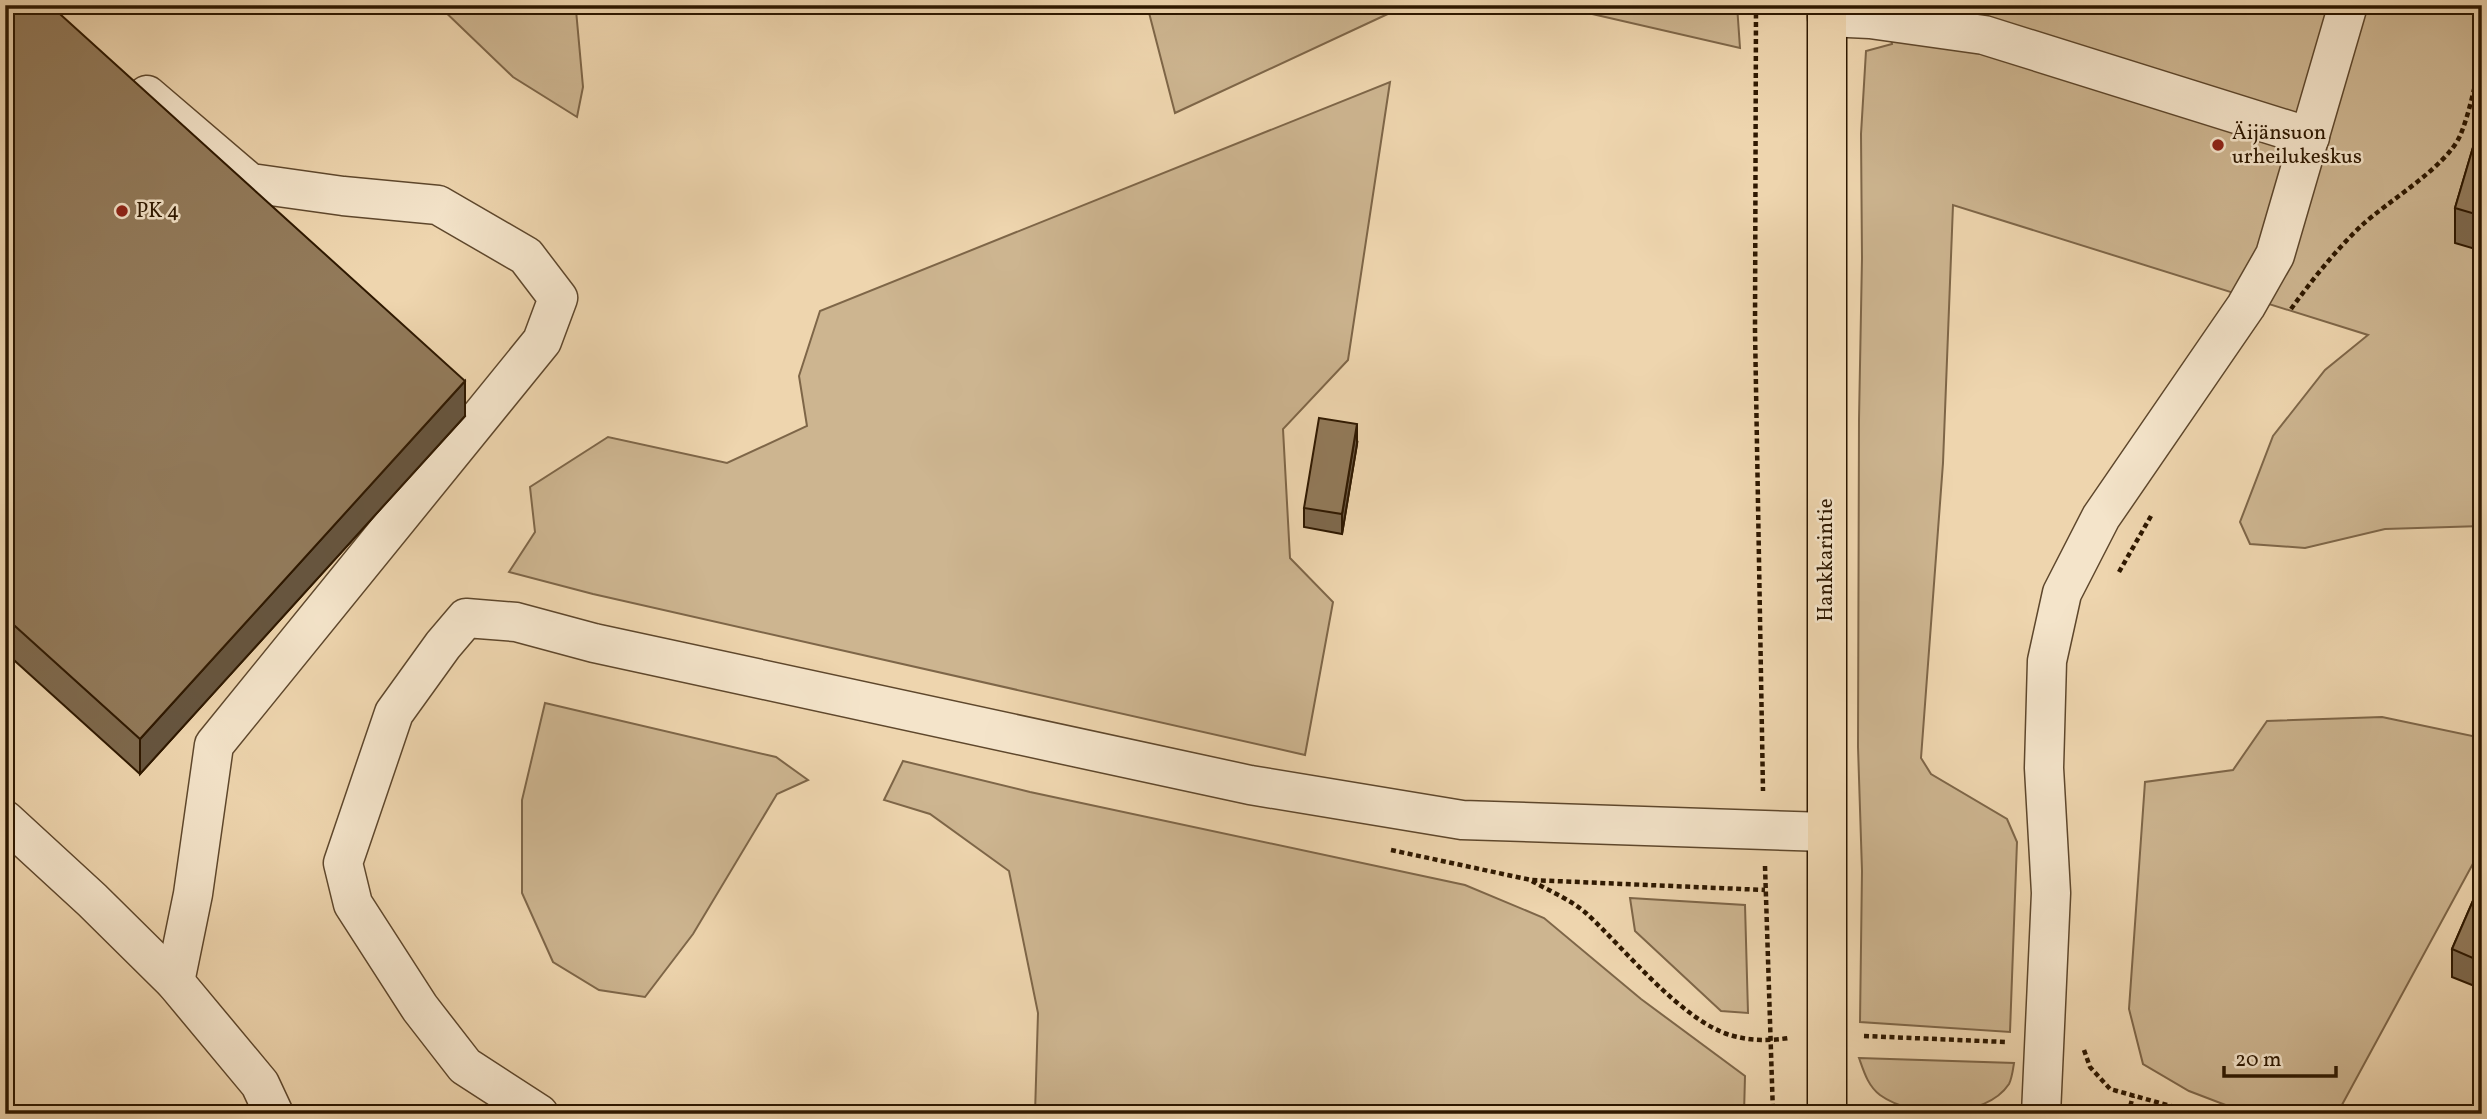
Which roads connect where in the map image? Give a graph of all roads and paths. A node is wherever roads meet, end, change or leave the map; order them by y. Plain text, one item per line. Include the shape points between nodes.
1 (1756, 5) edge
2 (2348, 5) edge
3 (1827, 11) edge
4 (2482, 57) edge
5 (118, 70) edge
6 (2310, 137) junction
7 (2289, 313) dead end
8 (2155, 510) dead end
9 (2114, 580) dead end
10 (5, 820) edge
11 (1763, 829) junction
12 (1826, 832) junction
13 (1531, 880) dead end
14 (175, 982) junction
15 (1826, 1034) junction
16 (1772, 1041) junction
17 (2045, 1044) junction
18 (2133, 1096) junction
19 (274, 1114) edge
20 (539, 1114) edge
21 (1773, 1114) edge
22 (1827, 1114) edge
23 (2041, 1114) edge
24 (2128, 1114) edge
25 (2199, 1114) edge

1 - 11 path via 1755,330
2 - 6 lane
3 - 6 lane via 1984,35
3 - 12 main road, Hankkarintie
4 - 7 path via 2459,137 2432,170 2360,227
5 - 14 lane via 250,183 438,205 526,256 558,298 542,341 214,745
6 - 17 lane via 2275,256 2246,306 2101,517 2062,593 2047,661 2044,768 2051,893
8 - 9 path
10 - 14 lane
11 - 12 lane
11 - 16 path
11 - 20 lane via 1448,818 1250,785 594,643 516,622 467,618 394,713 343,863 353,904 465,1066
12 - 15 main road, Hankkarintie
13 - 16 path via 1585,911 1688,1011 1727,1034
14 - 19 lane via 260,1084
15 - 16 path
15 - 17 path
15 - 22 main road, Hankkarintie
16 - 21 path
17 - 18 path via 2082,1047 2090,1068 2110,1089
17 - 23 lane
18 - 24 path
18 - 25 path

